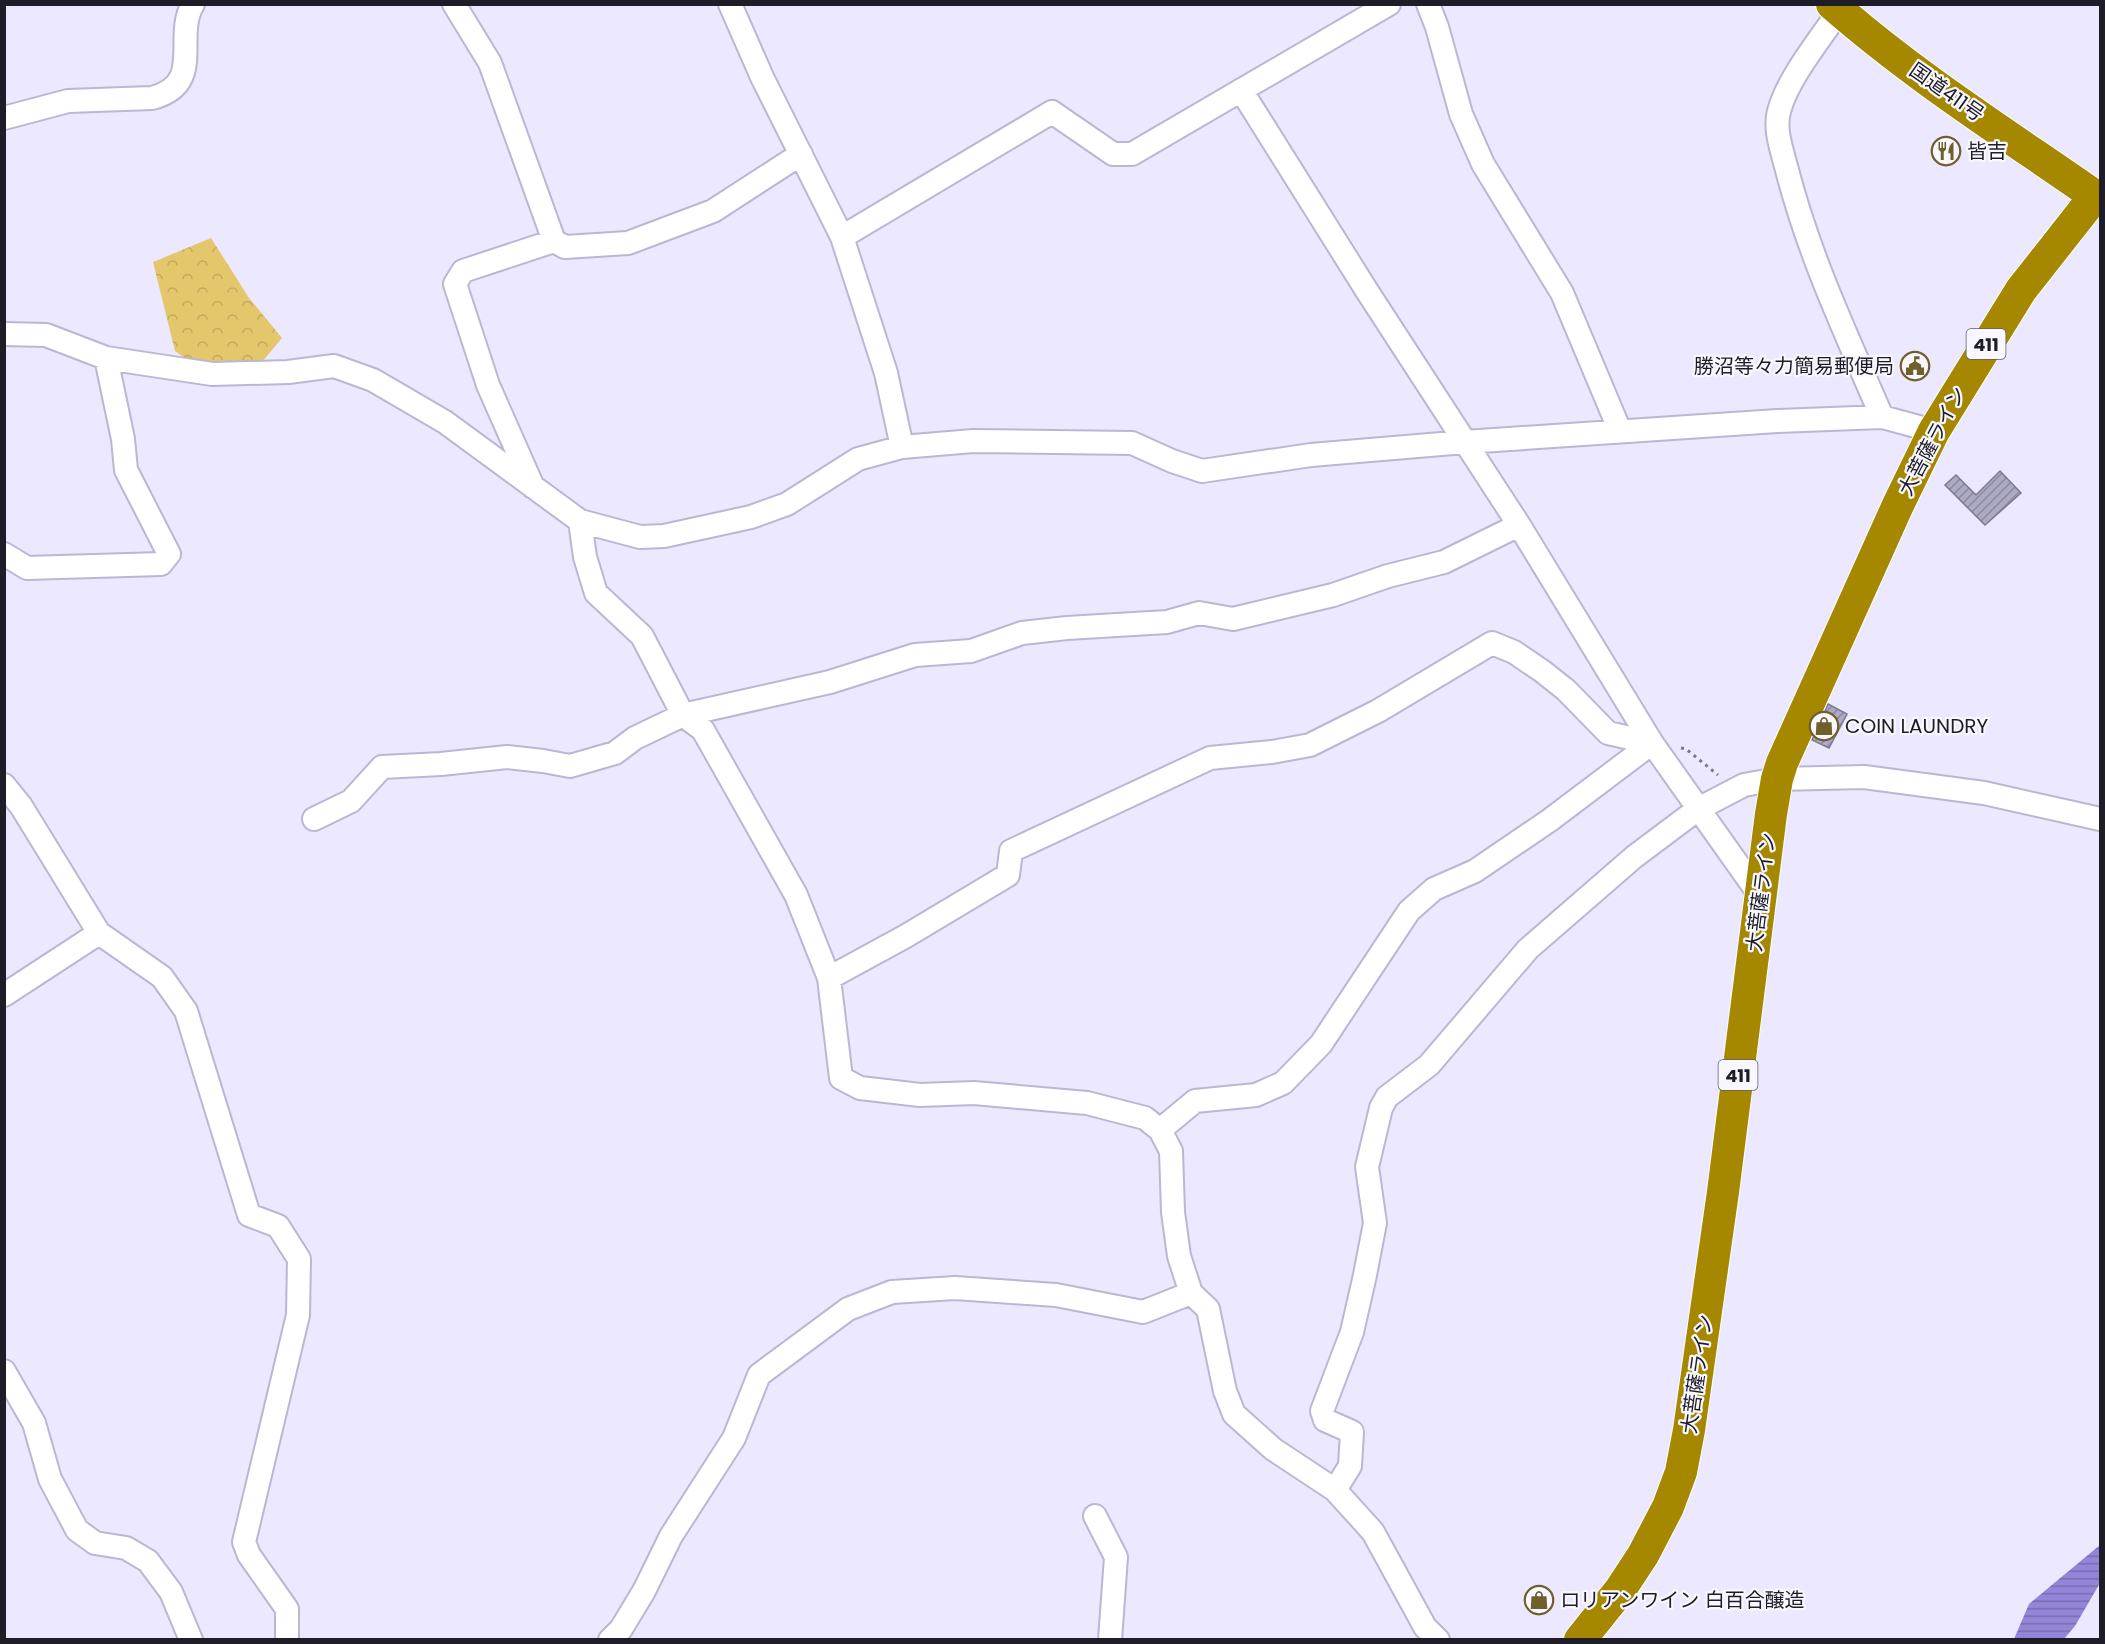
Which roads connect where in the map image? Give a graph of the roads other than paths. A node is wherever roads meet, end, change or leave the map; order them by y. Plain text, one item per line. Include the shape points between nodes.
1 (454, 4) edge
2 (730, 4) edge
3 (1389, 4) edge
4 (1428, 4) edge
5 (190, 5) edge
6 (1836, 8) edge
7 (1242, 90) junction
8 (4, 118) edge
9 (801, 154) junction
10 (2098, 197) edge
11 (842, 237) junction
12 (554, 241) junction
13 (4, 334) edge
14 (106, 358) junction
15 (1882, 417) junction
16 (1620, 431) junction
17 (1934, 431) junction
18 (1465, 442) junction
19 (902, 447) junction
20 (533, 487) junction
21 (580, 521) junction
22 (1519, 525) junction
23 (4, 554) edge
24 (683, 715) junction
25 (1652, 742) junction
26 (1777, 778) junction
27 (4, 785) edge
28 (1698, 809) junction
29 (314, 819) dead end
30 (2100, 819) edge
31 (1761, 897) junction
32 (99, 933) junction
33 (829, 978) junction
34 (4, 994) edge
35 (1160, 1130) junction
36 (1191, 1293) junction
37 (4, 1371) edge
38 (1335, 1490) junction
39 (1095, 1516) dead end
40 (191, 1640) edge
41 (287, 1640) edge
42 (610, 1640) edge
43 (1110, 1640) edge
44 (1438, 1640) edge
45 (1580, 1640) edge

1 - 12 street via 490,63
2 - 9 street
3 - 7 street
4 - 16 street via 1461,114 1483,164 1562,293
5 - 8 street via 185,68 165,95 68,101
6 - 10 highway, 国道411号 / 411 via 1938,86
6 - 15 street via 1788,89 1779,110 1777,132 1796,206
7 - 11 street via 1132,154 1113,154 1052,112
7 - 18 street
9 - 11 street
9 - 12 street via 713,211 628,243 565,246
10 - 17 highway, 大菩薩ライン / 411 via 2021,290
11 - 19 street via 886,373
12 - 20 street via 463,272 455,284 488,385
13 - 14 street via 46,335
14 - 20 street via 212,374 334,366 373,380 445,422
14 - 23 street via 126,470 169,554 161,564 27,568
15 - 16 street
15 - 17 street
16 - 18 street
17 - 26 highway, 大菩薩ライン / 411
18 - 19 street via 1311,455 1202,471 1132,443 973,441
18 - 22 street
19 - 21 street via 858,459 787,504 751,518 664,536 640,537
20 - 21 street
21 - 24 street via 585,557 596,592 642,636
22 - 24 street via 1444,562 1233,619 1199,614 1167,622 1022,633 971,651 915,654 831,682
22 - 25 street
24 - 29 street via 635,738 615,753 570,766 507,757 382,767 351,801
24 - 33 street via 703,730 737,787 796,895
25 - 28 street
25 - 33 street via 1608,734 1542,671 1492,643 1378,711 1310,745 1210,758 1011,852 1008,875
25 - 35 street via 1550,820 1475,871 1434,889 1409,911 1321,1044 1283,1083 1256,1095 1195,1101
26 - 28 street via 1744,785
26 - 30 street via 1864,777 1984,793
26 - 31 highway, 大菩薩ライン / 411
27 - 32 street
28 - 31 street
28 - 38 street via 1634,857 1528,949 1429,1065 1387,1096 1367,1167 1375,1223 1352,1332 1322,1412 1325,1420 1352,1432 1350,1466
31 - 45 highway, 大菩薩ライン / 411 via 1681,1472 1643,1555
32 - 34 street
32 - 41 street via 162,977 186,1011 249,1215 278,1226 299,1258 298,1315 244,1542 287,1609
33 - 35 street via 841,1078 860,1088 920,1095 974,1093 1087,1103 1145,1118
35 - 36 street via 1171,1151 1179,1256
36 - 38 street via 1208,1309 1225,1391 1234,1414 1273,1449
36 - 42 street via 1143,1312 1056,1295 955,1288 892,1293 848,1309 759,1375 734,1437 671,1536 633,1610
37 - 40 street via 34,1423 50,1479 77,1530 95,1543 126,1548 147,1561 171,1592
38 - 44 street via 1373,1532 1425,1627
39 - 43 street via 1116,1557

